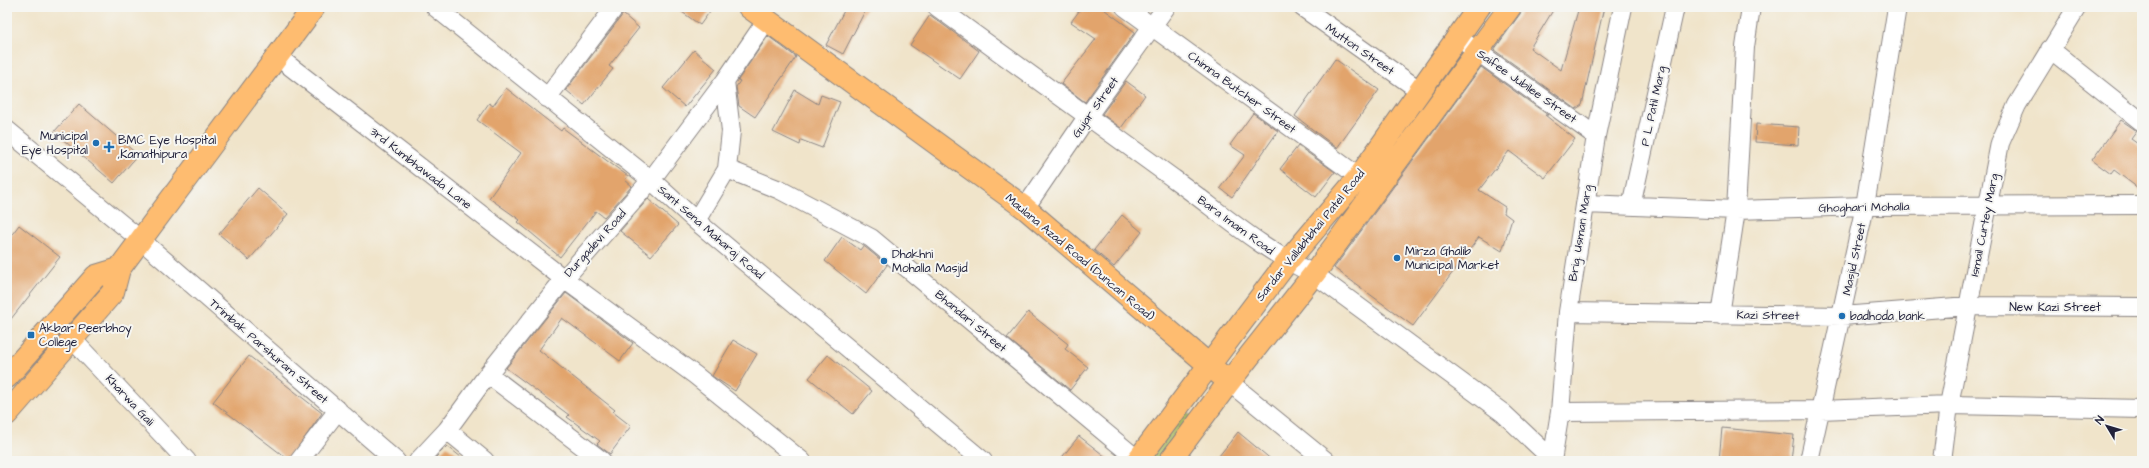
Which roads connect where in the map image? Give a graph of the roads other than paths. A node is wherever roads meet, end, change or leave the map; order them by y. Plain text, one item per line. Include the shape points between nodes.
1 (314, 7) edge
2 (435, 7) edge
3 (616, 7) edge
4 (749, 7) edge
5 (937, 7) edge
6 (1125, 7) edge
7 (1166, 7) edge
8 (1302, 7) edge
9 (1479, 7) edge
10 (1510, 7) edge
11 (1623, 7) edge
12 (1675, 7) edge
13 (1751, 7) edge
14 (1896, 7) edge
15 (2078, 7) edge
16 (766, 21) junction
17 (1153, 26) junction
18 (1457, 37) junction
19 (2050, 49) junction
20 (1478, 51) junction
21 (278, 56) junction
22 (726, 81) junction
23 (1419, 90) junction
24 (547, 98) junction
25 (1087, 117) junction
26 (2142, 122) edge
27 (7, 130) edge
28 (1596, 136) junction
29 (727, 169) junction
30 (1359, 177) junction
31 (651, 180) junction
32 (1585, 204) junction
33 (2142, 205) edge
34 (1631, 206) junction
35 (1865, 206) junction
36 (1987, 207) junction
37 (1025, 208) junction
38 (1736, 210) junction
39 (696, 221) junction
40 (142, 241) junction
41 (1288, 262) junction
42 (119, 270) junction
43 (1314, 274) junction
44 (564, 279) junction
45 (1968, 306) junction
46 (2142, 307) edge
47 (1568, 312) junction
48 (1720, 314) junction
49 (1842, 316) junction
50 (72, 339) junction
51 (1208, 365) junction
52 (488, 374) junction
53 (7, 377) edge
54 (1228, 382) junction
55 (1949, 405) junction
56 (338, 410) junction
57 (1820, 410) junction
58 (2142, 410) edge
59 (1560, 412) junction
60 (7, 414) edge
61 (447, 430) junction
62 (1552, 460) edge
63 (187, 461) edge
64 (299, 461) edge
65 (396, 461) edge
66 (418, 461) edge
67 (485, 461) edge
68 (602, 461) edge
69 (802, 461) edge
70 (983, 461) edge
71 (1138, 461) edge
72 (1170, 461) edge
73 (1326, 461) edge
74 (1809, 461) edge
75 (1942, 461) edge

1 - 21 main road
2 - 24 street, Sant Sena Maharaj Road
3 - 24 street
4 - 16 main road, Maulana Azad Road (Duncan Road)
5 - 25 street, Bara Imam Road
6 - 17 street, Chimna Butcher Street
7 - 17 street, Gujar Street
8 - 23 street, Mutton Street
9 - 18 main road, Sardar Vallabhbhai Patel Road
10 - 20 main road, Sardar Vallabhbhai Patel Road
11 - 28 street, Brig. Usman Marg
12 - 34 street, P L Patil Marg
13 - 38 street via 1745,47
14 - 35 street, Masjid Street
15 - 19 street, Ismail Curtey Marg
16 - 22 street, Durgadevi Road
16 - 37 main road, Maulana Azad Road (Duncan Road)
17 - 25 street, Gujar Street
17 - 30 street, Chimna Butcher Street
18 - 20 street, Saifee Jubilee Street
18 - 23 main road, Sardar Vallabhbhai Patel Road
19 - 26 street
19 - 36 street, Ismail Curtey Marg via 2008,122 2000,143
20 - 28 street, Saifee Jubilee Street
20 - 43 main road, Sardar Vallabhbhai Patel Road
21 - 40 main road
21 - 44 street, 3rd Kumbhawada Lane
22 - 29 street via 731,131
22 - 31 street, Durgadevi Road
23 - 30 main road, Sardar Vallabhbhai Patel Road
24 - 31 street, Sant Sena Maharaj Road
25 - 37 street, Gujar Street
25 - 41 street, Bara Imam Road
27 - 40 street, Trimbak Parshuram Street
28 - 32 street, Brig. Usman Marg
29 - 39 street
29 - 71 street, Bhandari Street via 780,190 871,238
30 - 41 main road, Sardar Vallabhbhai Patel Road
31 - 39 street, Sant Sena Maharaj Road
31 - 44 street, Durgadevi Road
32 - 34 street, Ghoghari Mohalla
32 - 47 street, Brig. Usman Marg
33 - 36 street, Ghoghari Mohalla
34 - 38 street, Ghoghari Mohalla
35 - 36 street, Ghoghari Mohalla
35 - 38 street, Ghoghari Mohalla
35 - 49 street, Masjid Street
36 - 45 street, Ismail Curtey Marg
37 - 51 main road, Maulana Azad Road (Duncan Road)
38 - 48 street
39 - 70 street, Sant Sena Maharaj Road
40 - 42 main road
40 - 56 street, Trimbak Parshuram Street
41 - 43 street, Bara Imam Road
41 - 51 main road, Sardar Vallabhbhai Patel Road
42 - 50 main road via 113,292
42 - 53 main road via 96,276
43 - 54 main road, Sardar Vallabhbhai Patel Road
43 - 62 street, Bara Imam Road via 1503,413
44 - 52 street, Durgadevi Road
44 - 69 street, 3rd Kumbhawada Lane via 695,375
45 - 46 street, New Kazi Street
45 - 49 street, Kazi Street
45 - 55 street, Ismail Curtey Marg
47 - 48 street, Kazi Street
47 - 59 street, Brig. Usman Marg
48 - 49 street, Kazi Street
49 - 57 street, Masjid Street
50 - 60 main road
50 - 63 street, Kharwa Gali
51 - 54 main road, Maulana Azad Road (Duncan Road)
51 - 71 main road, Sardar Vallabhbhai Patel Road
52 - 61 street, Durgadevi Road
52 - 68 street
54 - 72 main road, Sardar Vallabhbhai Patel Road
54 - 73 street, Maulana Azad Road (Duncan Road)
55 - 57 street
55 - 58 street
55 - 75 street, Ismail Curtey Marg
56 - 64 street
56 - 65 street, Trimbak Parshuram Street
57 - 59 street
57 - 74 street, Masjid Street
59 - 62 street, Brig. Usman Marg
61 - 66 street, Durgadevi Road
61 - 67 street

